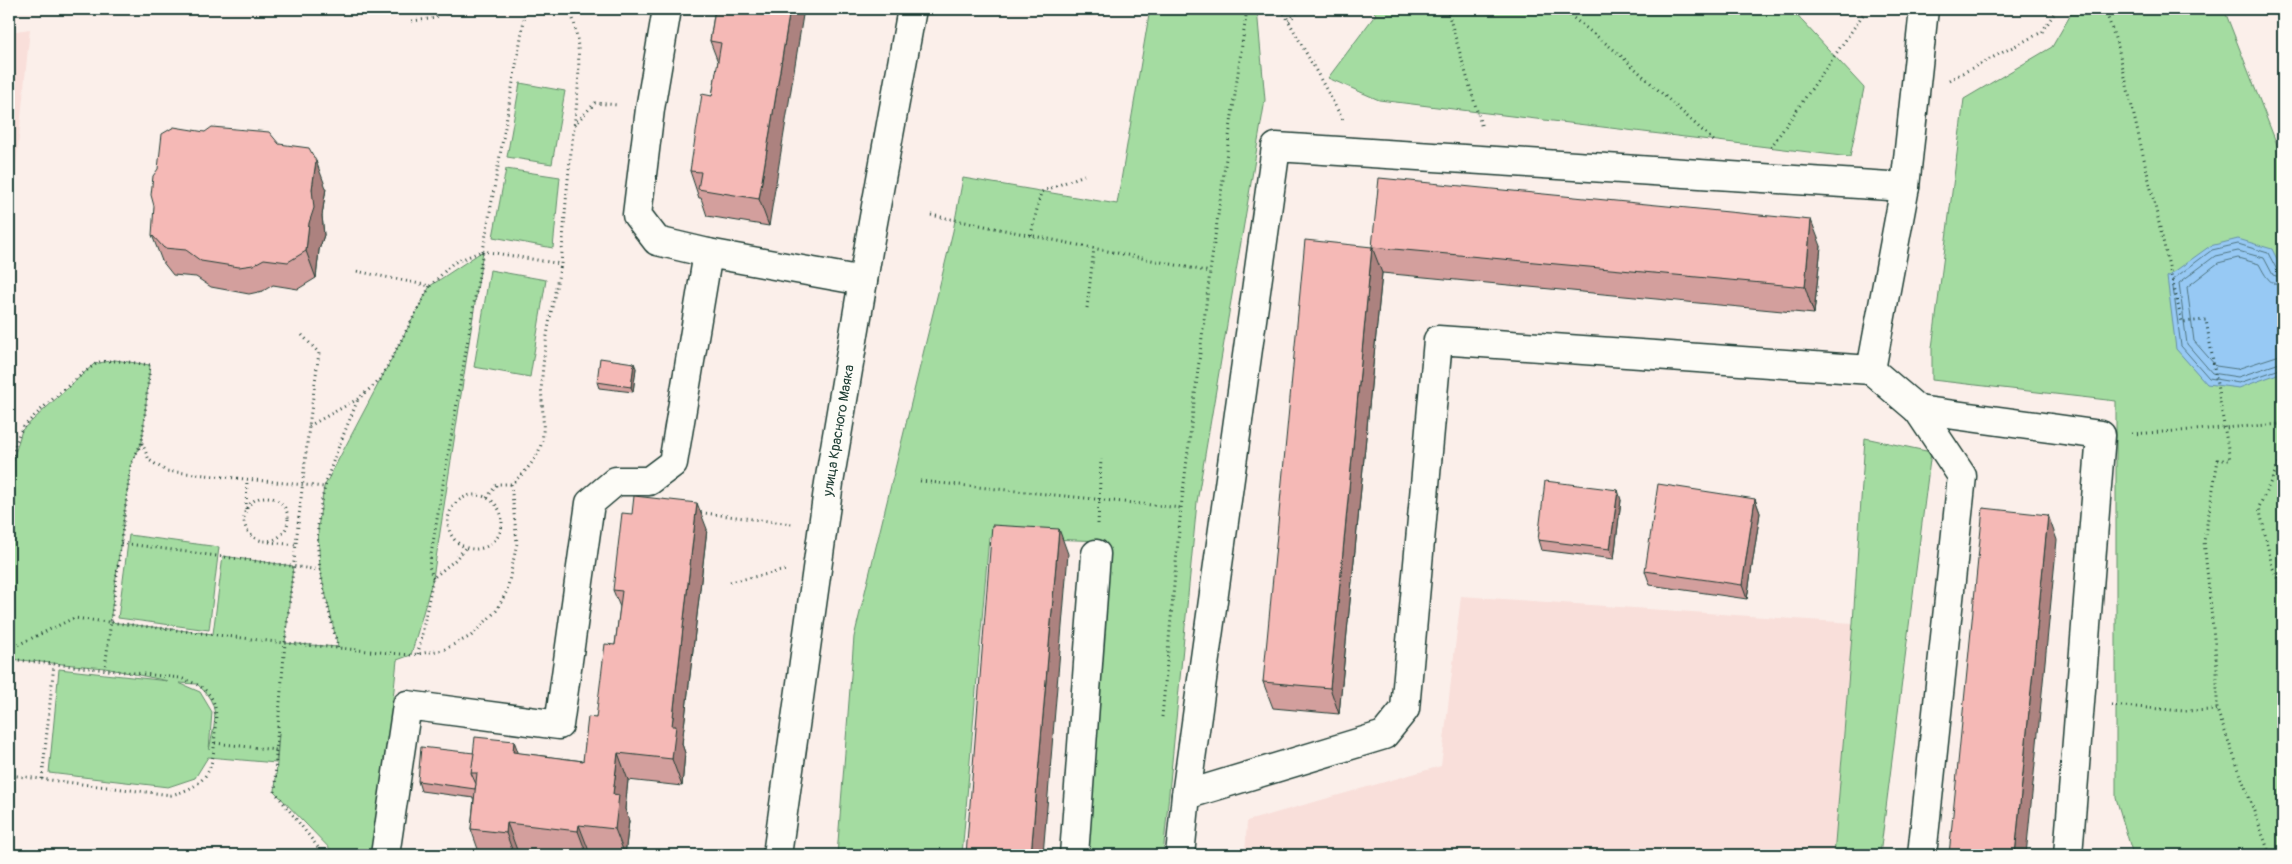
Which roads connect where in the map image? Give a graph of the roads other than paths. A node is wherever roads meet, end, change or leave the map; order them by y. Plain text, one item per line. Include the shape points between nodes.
1 (667, 9) edge
2 (912, 9) edge
3 (1924, 9) edge
4 (1905, 187) junction
5 (708, 253) junction
6 (863, 281) junction
7 (1871, 370) junction
8 (1918, 410) junction
9 (1096, 554) road end
10 (1186, 795) junction
11 (385, 855) edge
12 (777, 855) edge
13 (1074, 855) edge
14 (1180, 855) edge
15 (1922, 855) edge
16 (2068, 855) edge

1 - 5 street via 637,215 657,241
2 - 6 street, улица Красного Маяка
3 - 4 street
4 - 7 street
4 - 10 street via 1276,146
5 - 6 street
5 - 11 street via 673,463 649,481 616,481 590,503 559,726 407,705
6 - 12 street, улица Красного Маяка via 829,483
7 - 8 street
7 - 10 street via 1438,340 1405,709 1384,735
8 - 15 street via 1962,476
8 - 16 street via 2100,435
9 - 13 street
10 - 14 street

